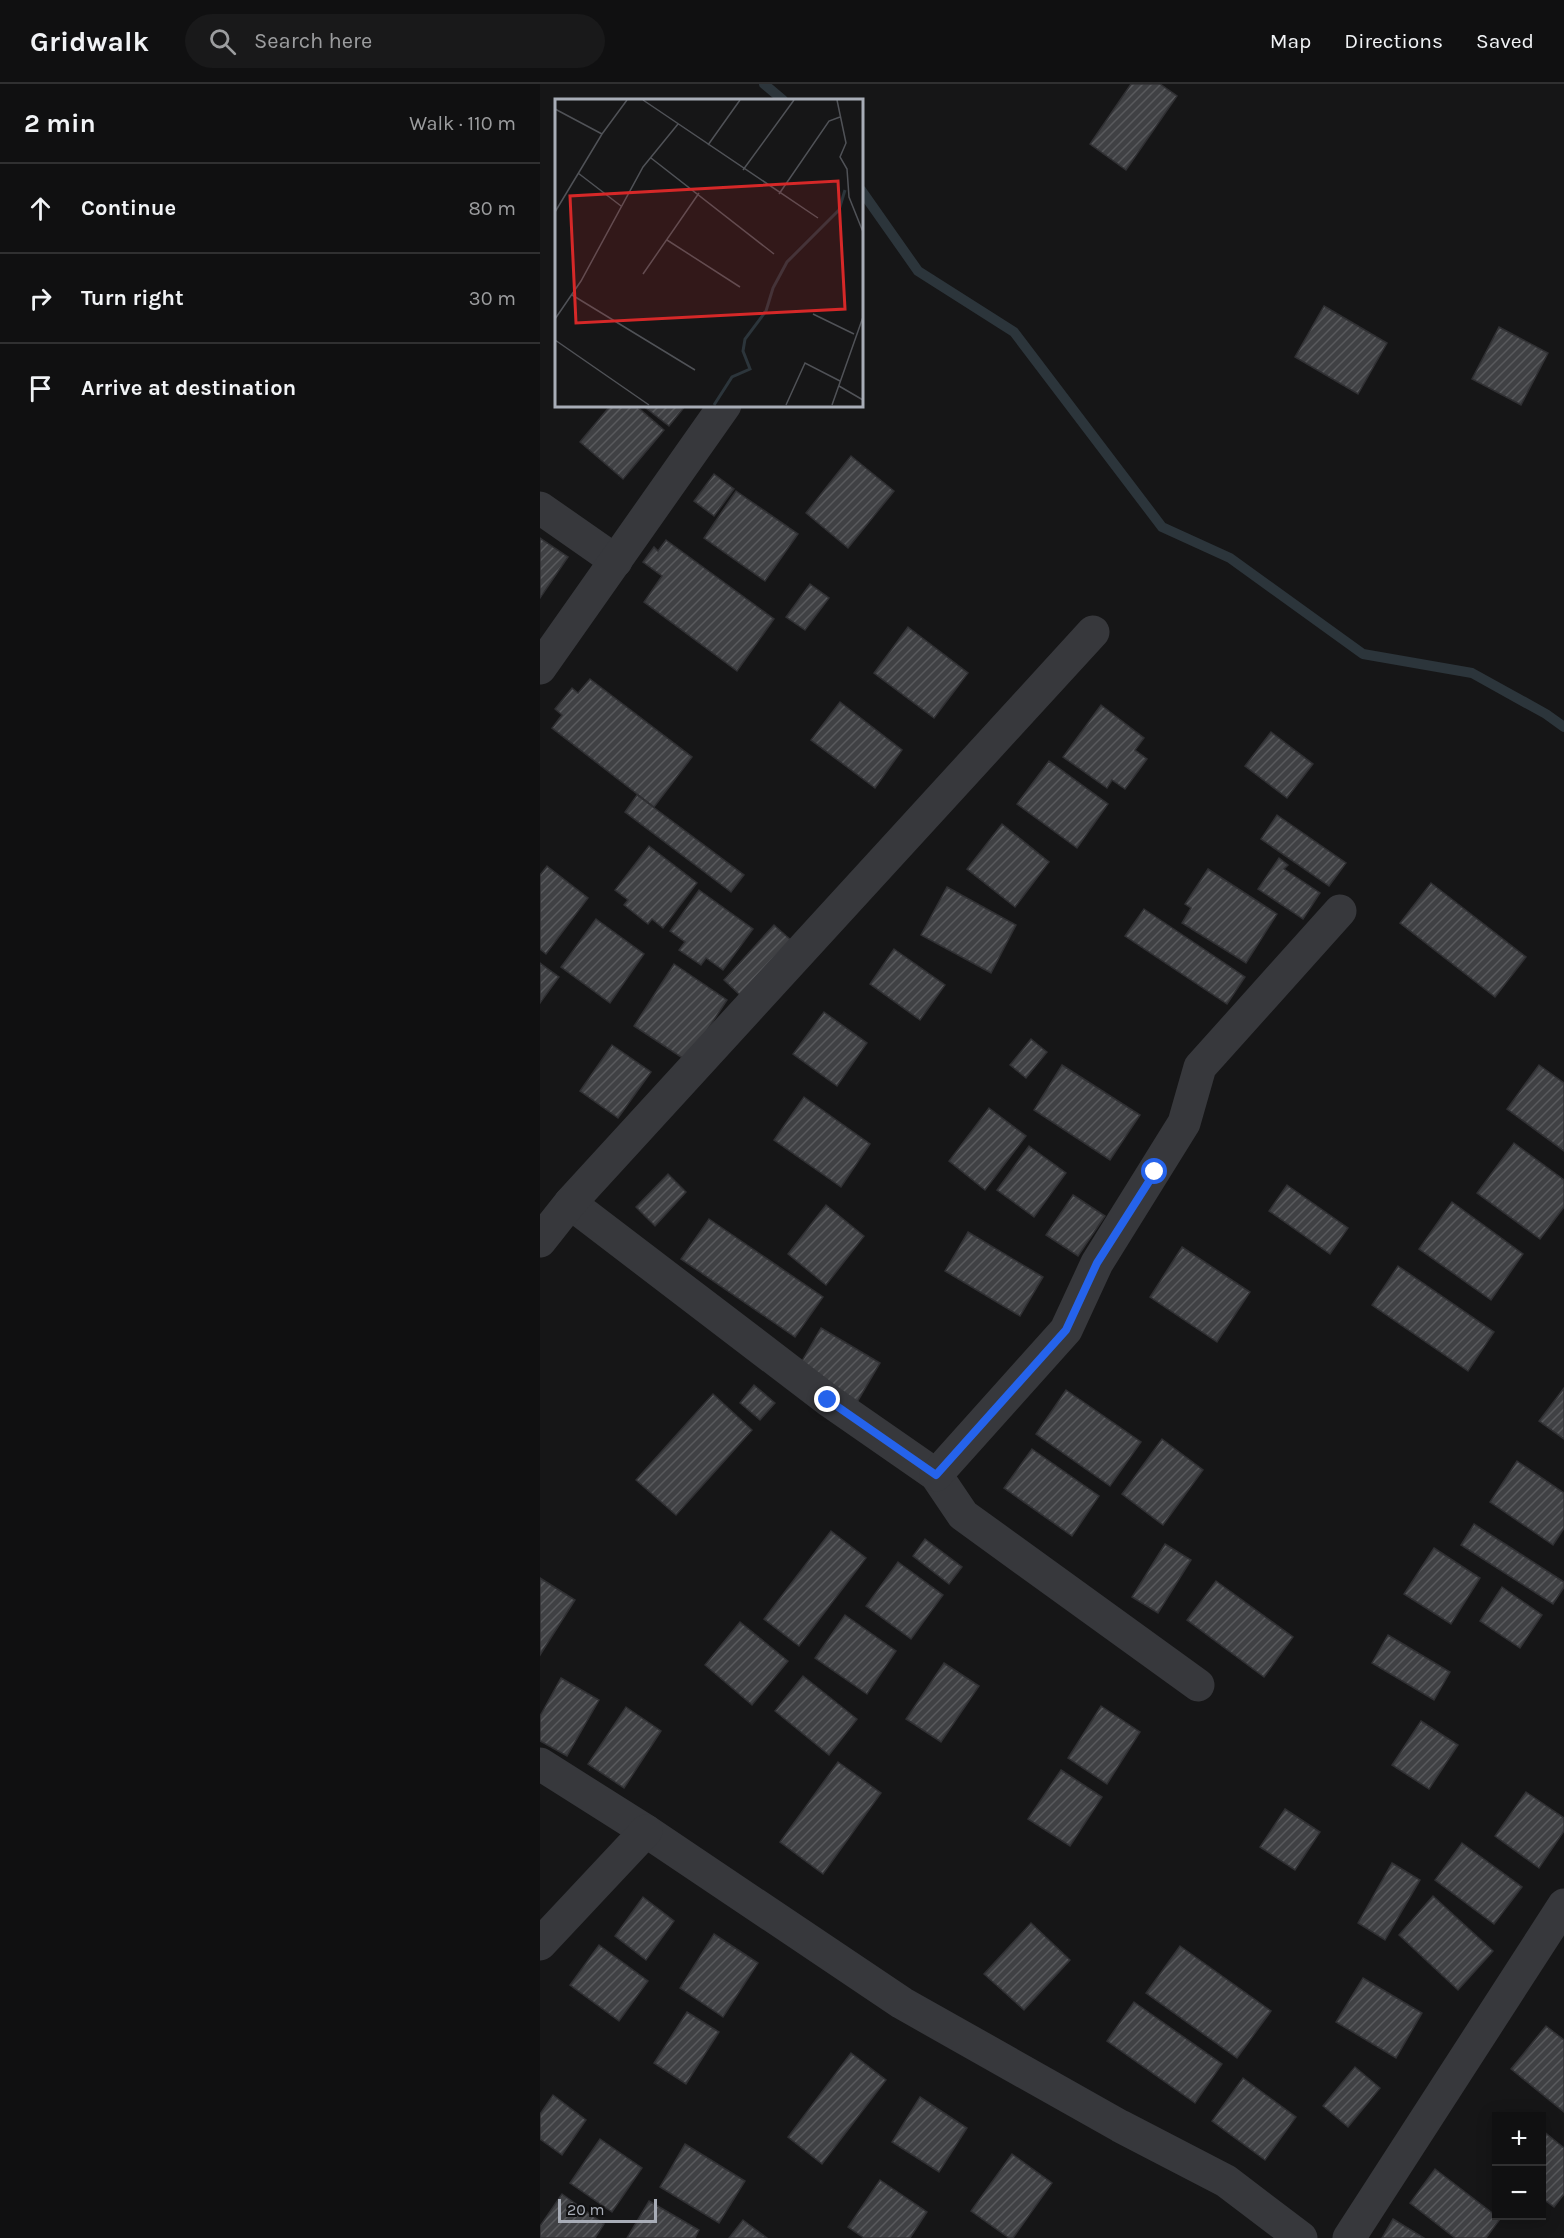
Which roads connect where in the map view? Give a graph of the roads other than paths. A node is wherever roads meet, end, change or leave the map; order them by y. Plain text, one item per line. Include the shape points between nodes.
1 (724, 406) edge
2 (540, 508) edge
3 (616, 561) junction
4 (1094, 632) dead end
5 (540, 668) edge
6 (1340, 912) dead end
7 (570, 1203) junction
8 (540, 1241) edge
9 (936, 1475) junction
10 (1198, 1685) dead end
11 (540, 1764) edge
12 (646, 1831) junction
13 (1564, 1905) edge
14 (540, 1944) edge
15 (1301, 2238) edge
16 (1349, 2238) edge

1 - 3 street
2 - 3 street
3 - 5 street
4 - 7 street
6 - 9 street via 1200,1067 1184,1124 1097,1263 1066,1330
7 - 8 street
7 - 9 street via 828,1400
9 - 10 street via 963,1515
11 - 12 street
12 - 14 street
12 - 15 street via 902,2003 1226,2181
13 - 16 street

